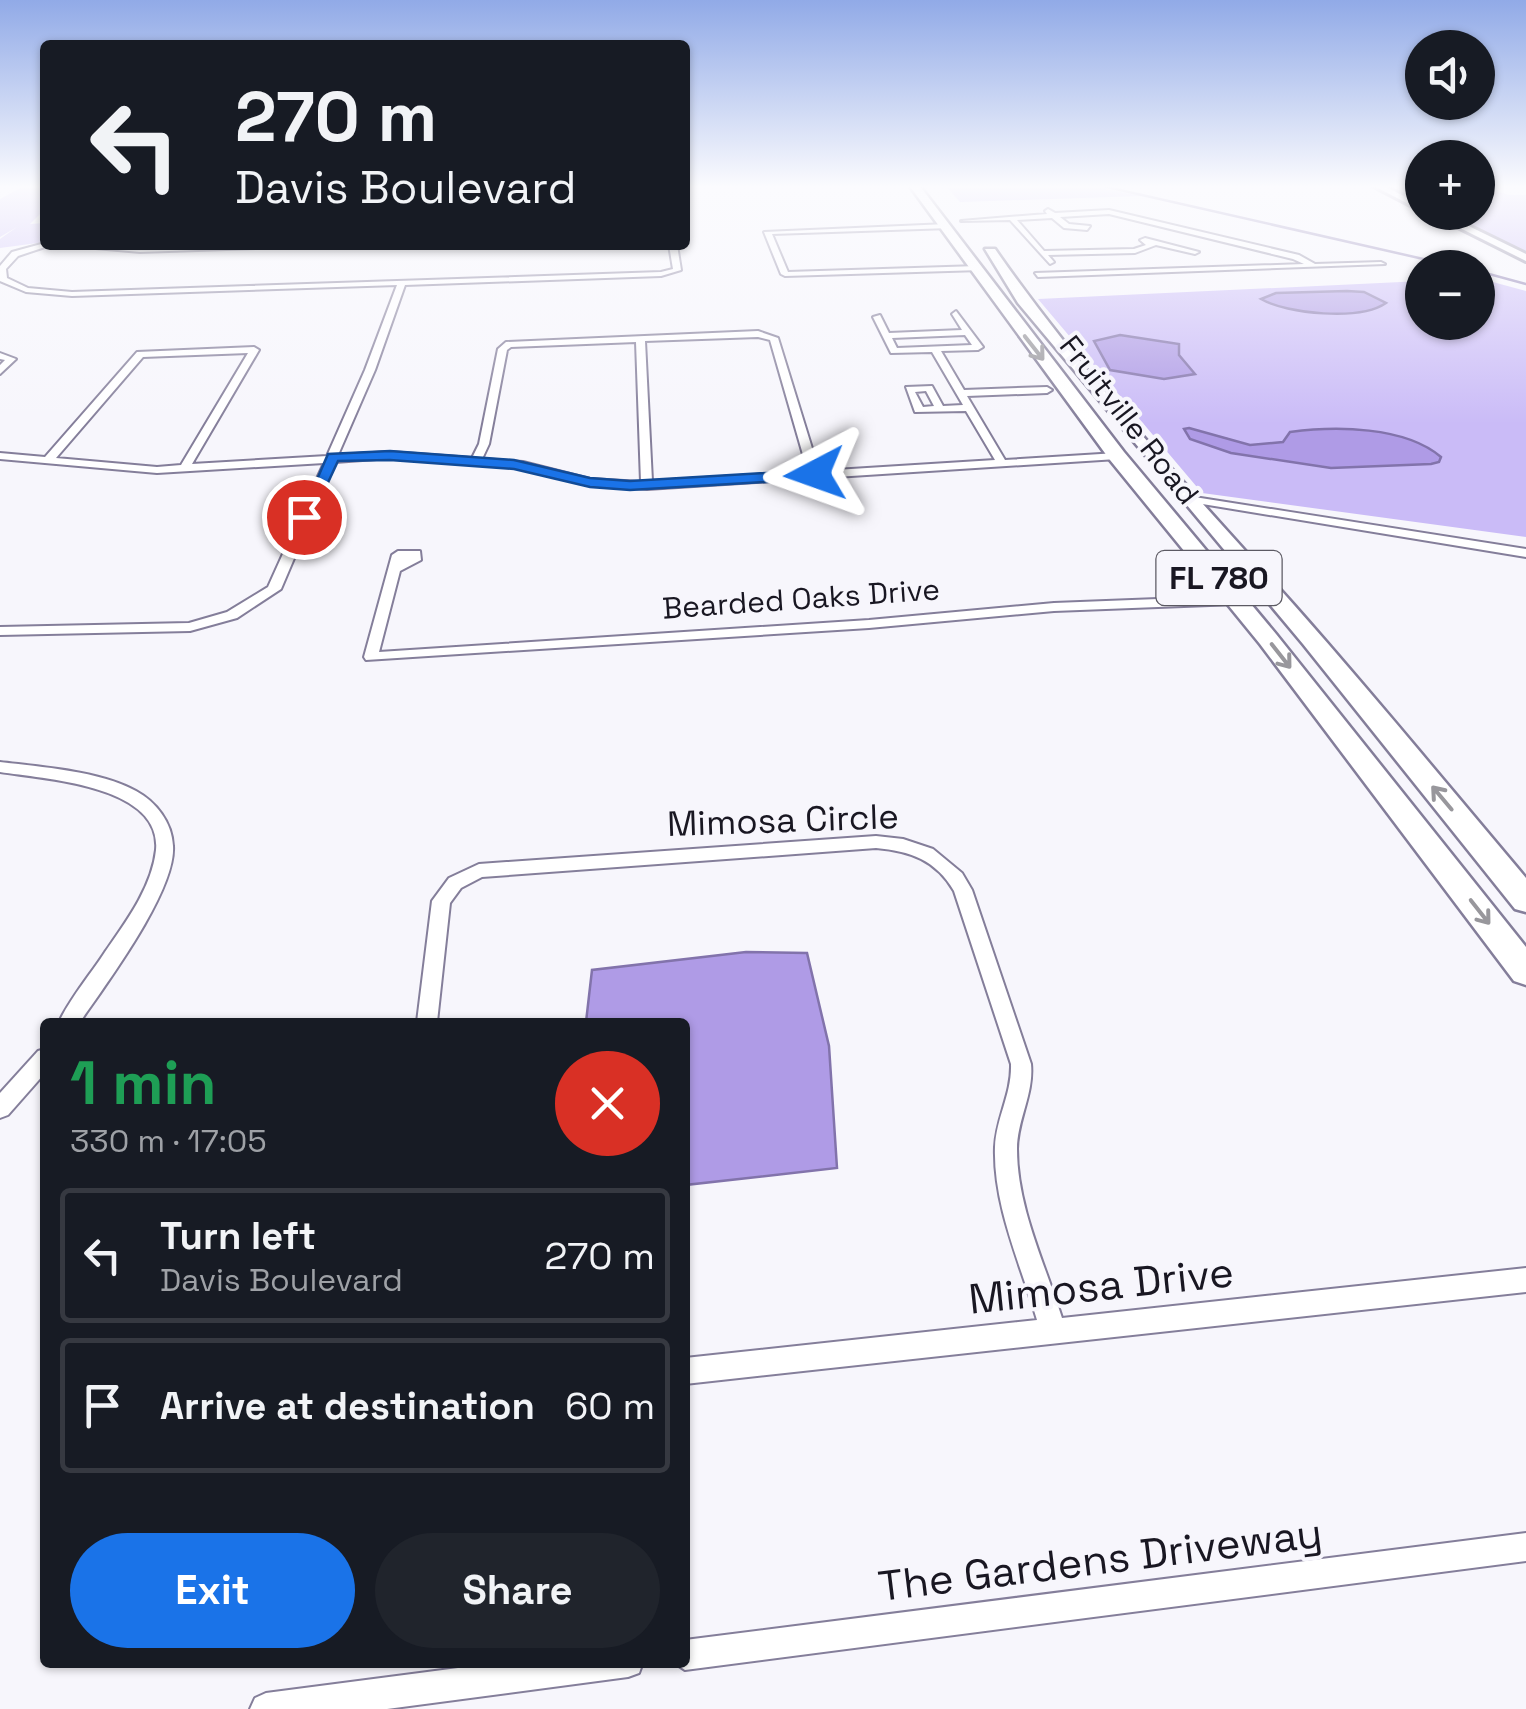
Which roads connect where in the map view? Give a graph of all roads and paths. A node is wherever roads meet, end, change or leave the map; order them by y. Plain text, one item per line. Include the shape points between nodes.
1 (5, 265) edge
2 (677, 265) edge
3 (781, 265) edge
4 (976, 265) edge
5 (992, 265) edge
6 (1053, 265) edge
7 (1310, 265) edge
8 (1355, 265) edge
9 (1313, 266) junction
10 (978, 268) junction
11 (1069, 273) junction
12 (1038, 275) dead end
13 (402, 283) junction
14 (956, 314) dead end
15 (876, 317) dead end
16 (968, 332) junction
17 (886, 336) junction
18 (640, 338) junction
19 (935, 349) junction
20 (0, 356) edge
21 (0, 371) edge
22 (1047, 390) dead end
23 (962, 394) junction
24 (970, 408) junction
25 (936, 427) dead end
26 (0, 456) edge
27 (1117, 456) junction
28 (333, 457) junction
29 (46, 462) junction
30 (475, 462) junction
31 (1002, 463) junction
32 (184, 469) junction
33 (815, 474) junction
34 (647, 486) junction
35 (1181, 491) junction
36 (1526, 552) edge
37 (394, 569) dead end
38 (1236, 600) junction
39 (0, 632) edge
40 (0, 767) edge
41 (1526, 900) edge
42 (1526, 971) edge
43 (72, 1018) edge
44 (427, 1018) edge
45 (40, 1064) edge
46 (0, 1108) edge
47 (1526, 1280) edge
48 (1053, 1331) junction
49 (690, 1370) edge
50 (1526, 1547) edge
51 (690, 1654) edge
52 (582, 1668) edge
53 (266, 1709) edge

1 - 13 street via 4,279 26,290 72,294
2 - 13 street via 670,274
3 - 10 street via 785,274
4 - 10 main road, Fruitville Road / FL 780
5 - 35 main road, Fruitville Road / FL 780
6 - 11 street
7 - 9 street
8 - 9 street
9 - 11 street
10 -> 27 main road, Fruitville Road / FL 780
11 - 12 street
13 - 28 street
14 - 16 street
15 - 17 street
16 - 17 street
16 - 19 street via 978,347
17 - 19 street via 894,351
18 - 30 street via 509,344
18 - 33 street via 772,336
18 - 34 street
19 - 23 street
20 - 21 street via 12,359
22 - 23 street
23 - 24 street
24 - 25 street via 934,410
24 - 31 street
26 - 29 street
27 - 31 street
27 - 35 main road
27 - 38 main road, Fruitville Road / FL 780
28 - 30 street
28 - 32 street
28 - 39 street via 290,547 286,570 274,589 248,607 171,628
29 - 32 street
29 - 32 street via 140,354 254,350
30 - 34 street
31 - 33 street
33 - 34 street
35 - 36 street
41 -> 35 main road, Fruitville Road / FL 780
37 - 38 street, Bearded Oaks Drive via 370,656 1000,610
38 -> 42 main road, Fruitville Road / FL 780
40 - 43 street via 118,787 150,808 166,836 166,862 152,897
44 - 48 street, Mimosa Circle via 441,902 455,883 479,871 876,842 928,852 963,890 1021,1064 1024,1085 1006,1143 1007,1172
45 - 46 street
47 - 48 street, Mimosa Drive
48 - 49 street, Mimosa Drive
50 - 51 street, The Gardens Driveway
52 - 53 street

